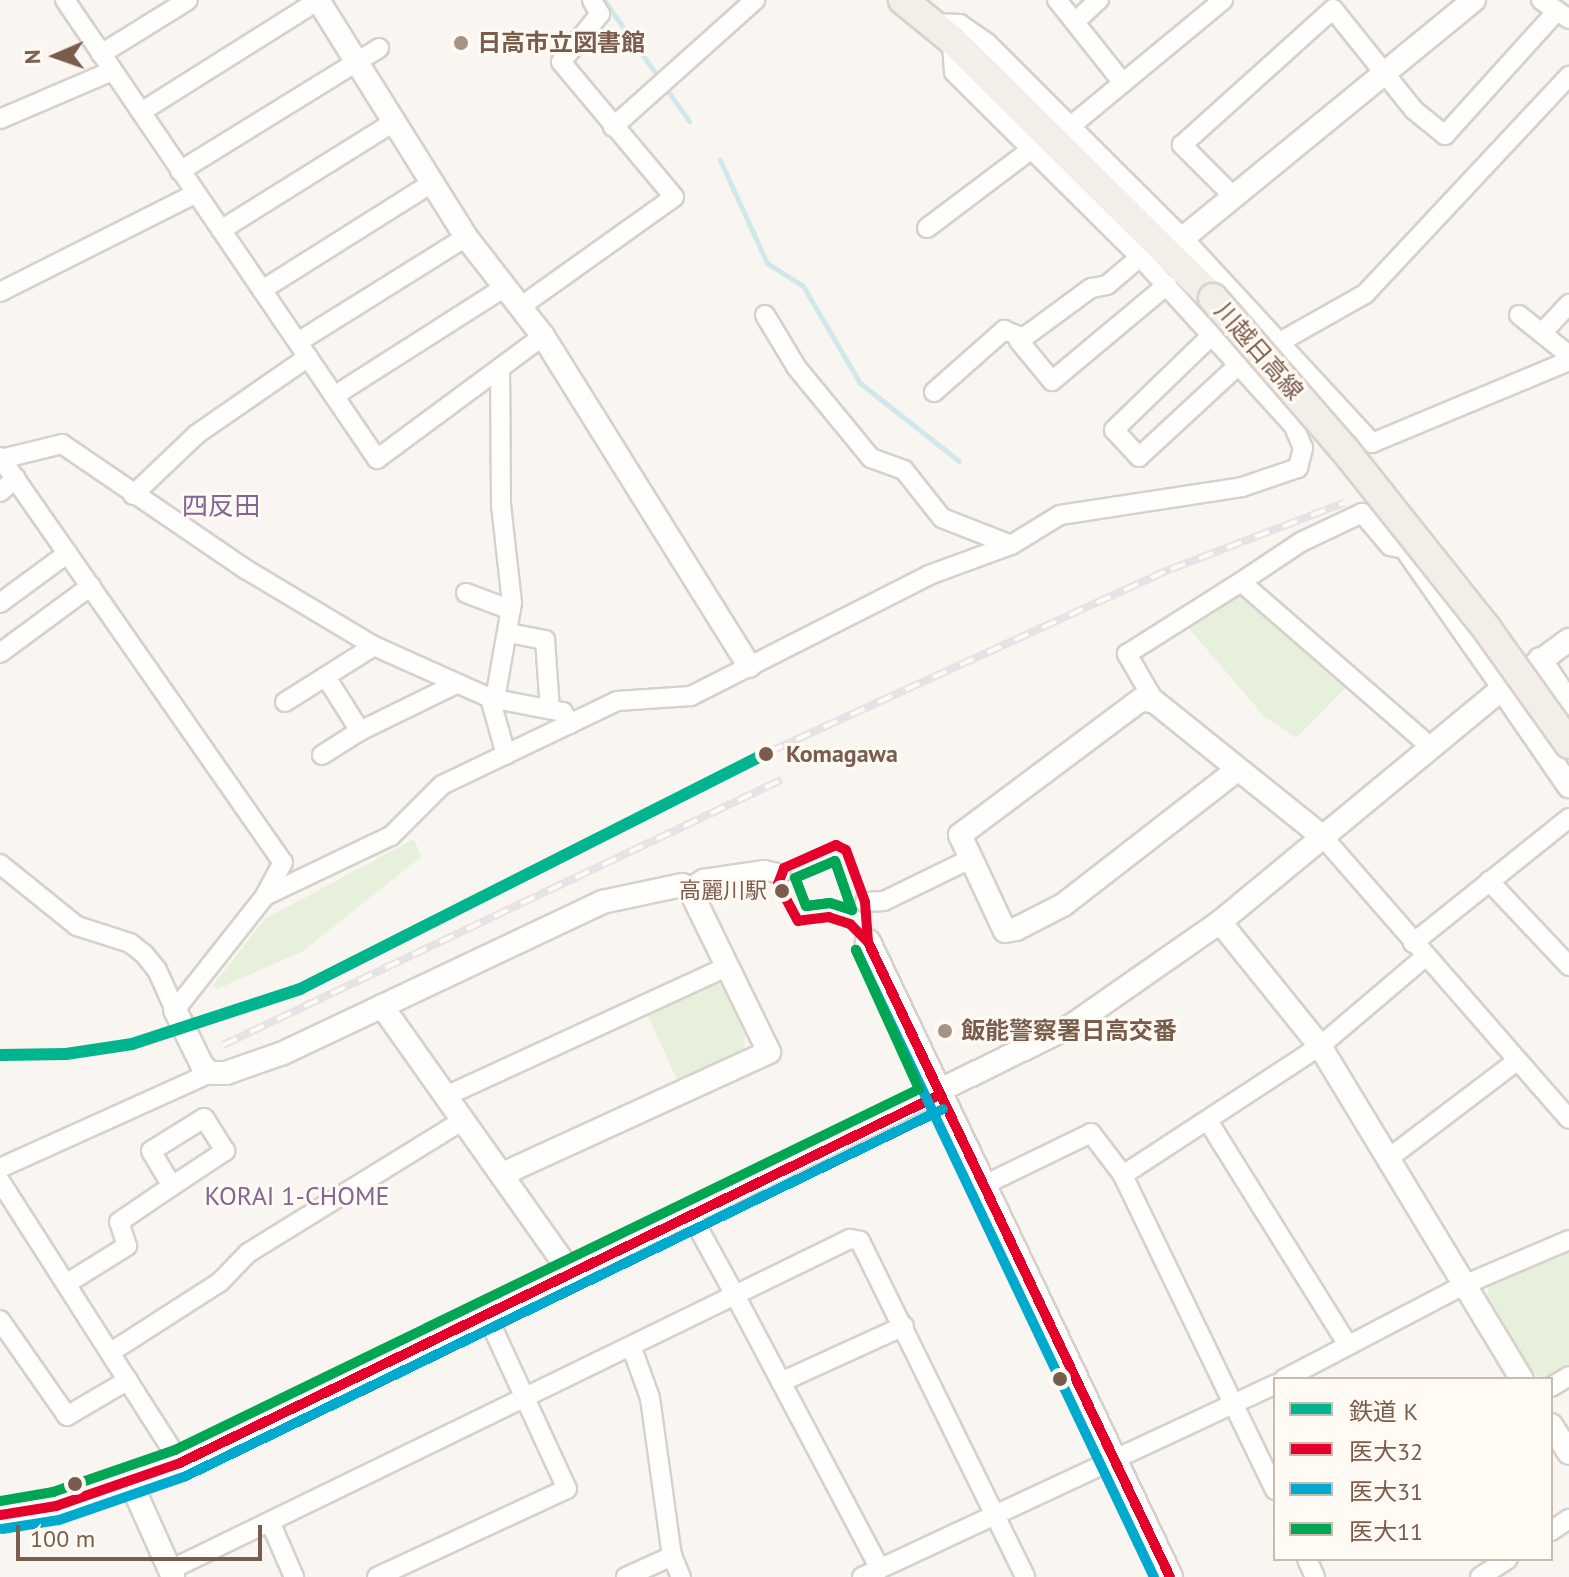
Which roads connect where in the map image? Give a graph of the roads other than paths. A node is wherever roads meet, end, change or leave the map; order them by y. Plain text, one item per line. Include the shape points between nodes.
1 (65, 0) edge
2 (188, 0) edge
3 (318, 0) edge
4 (592, 0) edge
5 (755, 0) edge
6 (903, 0) edge
7 (1057, 0) edge
8 (1099, 0) edge
9 (1223, 0) edge
10 (1474, 0) edge
11 (1541, 0) edge
12 (1563, 15) edge
13 (1075, 22) junction
14 (926, 23) junction
15 (952, 40) junction
16 (379, 48) dead end
17 (101, 54) junction
18 (356, 60) junction
19 (112, 71) junction
20 (1384, 74) junction
21 (1569, 76) edge
22 (1123, 83) junction
23 (141, 112) junction
24 (0, 119) edge
25 (394, 122) junction
26 (1072, 125) junction
27 (613, 127) junction
28 (1032, 149) junction
29 (180, 171) junction
30 (432, 183) junction
31 (195, 194) junction
32 (1234, 197) junction
33 (927, 228) dead end
34 (221, 230) junction
35 (466, 237) junction
36 (1183, 238) junction
37 (1140, 257) junction
38 (1167, 285) junction
39 (505, 287) junction
40 (262, 290) junction
41 (0, 292) edge
42 (1569, 304) edge
43 (520, 307) junction
44 (765, 315) dead end
45 (1519, 315) dead end
46 (1542, 333) junction
47 (1213, 334) junction
48 (543, 336) junction
49 (1024, 338) junction
50 (1280, 342) junction
51 (303, 350) junction
52 (1569, 355) edge
53 (1569, 361) edge
54 (1241, 363) junction
55 (500, 369) junction
56 (959, 394) dead end
57 (334, 396) junction
58 (1328, 396) junction
59 (1293, 425) junction
60 (1, 458) edge
61 (16, 478) junction
62 (0, 492) edge
63 (133, 495) junction
64 (1011, 545) junction
65 (1404, 549) junction
66 (68, 553) junction
67 (1241, 582) junction
68 (91, 586) junction
69 (466, 593) dead end
70 (0, 603) edge
71 (511, 610) junction
72 (509, 633) junction
73 (1569, 640) edge
74 (374, 646) junction
75 (0, 653) edge
76 (1535, 663) junction
77 (749, 666) junction
78 (326, 677) junction
79 (454, 685) junction
80 (1502, 689) junction
81 (492, 698) junction
82 (285, 702) dead end
83 (1155, 702) junction
84 (1569, 703) edge
85 (550, 709) junction
86 (570, 724) junction
87 (360, 731) junction
88 (1569, 744) edge
89 (1432, 748) junction
90 (322, 755) dead end
91 (506, 755) junction
92 (1237, 770) junction
93 (1569, 786) edge
94 (1569, 818) edge
95 (1323, 837) junction
96 (972, 858) junction
97 (0, 864) edge
98 (781, 874) dead end
99 (1489, 881) junction
100 (689, 888) junction
101 (265, 896) junction
102 (865, 902) dead end
103 (1220, 922) junction
104 (868, 942) dead end
105 (1419, 950) junction
106 (729, 966) junction
107 (1569, 966) edge
108 (382, 1006) junction
109 (175, 1010) junction
110 (1320, 1046) junction
111 (1517, 1061) junction
112 (210, 1073) junction
113 (446, 1096) junction
114 (937, 1096) junction
115 (1569, 1119) edge
116 (463, 1120) junction
117 (1208, 1121) junction
118 (1389, 1158) junction
119 (0, 1168) edge
120 (502, 1174) junction
121 (1123, 1175) junction
122 (0, 1181) edge
123 (172, 1186) dead end
124 (980, 1187) junction
125 (691, 1215) junction
126 (1569, 1240) edge
127 (570, 1272) junction
128 (66, 1284) junction
129 (1466, 1284) junction
130 (735, 1295) junction
131 (486, 1314) junction
132 (0, 1320) edge
133 (904, 1326) junction
134 (6, 1342) edge
135 (1348, 1345) junction
136 (632, 1348) junction
137 (111, 1352) junction
138 (1288, 1377) edge
139 (1521, 1377) edge
140 (128, 1380) junction
141 (781, 1382) junction
142 (1273, 1385) edge
143 (528, 1398) junction
144 (1234, 1405) junction
145 (1553, 1428) edge
146 (1569, 1453) edge
147 (1114, 1462) junction
148 (180, 1463) junction
149 (131, 1483) junction
150 (1273, 1486) edge
151 (0, 1515) edge
152 (996, 1516) junction
153 (271, 1524) junction
154 (672, 1556) junction
155 (1505, 1561) edge
156 (880, 1569) junction
157 (172, 1574) edge
158 (294, 1577) edge
159 (377, 1577) edge
160 (626, 1577) edge
161 (681, 1577) edge
162 (862, 1577) edge
163 (1025, 1577) edge
164 (1170, 1577) edge
165 (1480, 1577) edge

1 - 17 street
2 - 17 street
3 - 18 street
3 - 23 street
4 - 27 street via 600,14 561,62
5 - 27 street
6 - 14 main road, 川越日高線
7 - 13 street
8 - 13 street
9 - 22 street
10 - 20 street
11 - 12 street
12 - 20 street via 1445,135
13 - 22 street
14 - 15 main road, 川越日高線
14 - 26 street via 960,24
15 - 28 street via 954,72
15 - 88 main road, 川越日高線, bridge via 1213,298 1344,449 1487,629
16 - 18 street
17 - 19 street
18 - 25 street
18 - 29 street
19 - 23 street
19 - 24 street
20 - 32 street
20 - 32 street via 1333,9 1182,145
21 - 50 street via 1365,294
22 - 26 street
23 - 29 street
25 - 30 street
25 - 34 street
26 - 36 street
27 - 43 street via 674,197
28 - 33 street
28 - 37 street
29 - 31 street
30 - 35 street
30 - 40 street
31 - 34 street
31 - 41 street
32 - 36 street
34 - 40 street
35 - 39 street
35 - 51 street
36 - 50 street
37 - 38 street
37 - 49 street via 1107,285 1091,288
38 - 47 street
38 - 49 street via 1052,381 1019,341
39 - 43 street
39 - 57 street
40 - 51 street
42 - 46 street
43 - 48 street
44 - 64 street via 797,368 871,458 904,470 942,518
45 - 46 street
46 - 52 street
47 - 54 street
47 - 54 street via 1114,430 1139,457
48 - 55 street
48 - 77 street
49 - 56 street via 1004,330 940,386
50 - 58 street
51 - 57 street
51 - 63 street via 197,434
53 - 58 street via 1372,443
54 - 59 street
55 - 57 street via 377,459
55 - 71 street via 501,505 510,553
58 - 59 street
59 - 64 street via 1304,460 1281,477 1060,515
60 - 61 street
60 - 63 street via 62,444
61 - 62 street
61 - 66 street
63 - 74 street
64 - 77 street via 929,575
65 - 67 street via 1390,546 1362,513 1301,542
65 - 76 street via 1426,531
65 - 80 street
66 - 68 street
66 - 70 street
67 - 83 street via 1127,654
67 - 89 street
68 - 75 street
68 - 101 street via 279,853 283,862
69 - 71 street
71 - 72 street
72 - 81 street
72 - 85 street via 545,640
73 - 76 street
74 - 78 street
74 - 79 street
76 - 80 street
76 - 84 street
77 - 86 street via 678,700 622,699
78 - 82 street
78 - 87 street
79 - 81 street
79 - 87 street
80 - 89 street
80 - 93 street
81 - 85 street
81 - 91 street
83 - 92 street
83 - 96 street via 1131,704 960,835
85 - 86 street via 563,712
86 - 91 street
87 - 90 street
89 - 95 street
91 - 101 street via 442,785 391,836
92 - 95 street
92 - 96 street via 1063,905 1016,929 1005,931
94 - 99 street
95 - 103 street
95 - 105 street
96 - 102 street via 884,901
97 - 109 street via 77,926 130,943 144,954
98 - 100 street via 764,870 703,879
99 - 105 street
99 - 107 street
100 - 106 street
100 - 108 street via 620,895
101 - 109 street
103 - 110 street
103 - 114 street via 1144,980 1071,1026
104 - 114 main road
105 - 110 street
105 - 111 street
106 - 113 street
106 - 120 street via 769,1052
108 - 112 street via 267,1060
108 - 113 street
109 - 112 street
110 - 117 street
110 - 118 street
111 - 115 street
111 - 118 street
112 - 119 street
113 - 116 street
114 - 124 main road
114 - 125 street
116 - 120 street
116 - 137 street via 248,1253 220,1282
117 - 121 street
117 - 135 street
118 - 129 street
120 - 127 street
121 - 124 street via 1091,1133
121 - 144 street
122 - 128 street
123 - 128 street via 119,1222 127,1246
124 - 147 main road
125 - 127 street
125 - 130 street
126 - 129 street
127 - 131 street
128 - 137 street
129 - 135 street
129 - 139 street
130 - 133 street via 855,1239
130 - 136 street
130 - 141 street
131 - 143 street
131 - 148 street
132 - 134 street
133 - 141 street
133 - 152 street
134 - 140 street via 67,1416
135 - 138 street
136 - 143 street
136 - 154 street via 650,1398
137 - 140 street
140 - 148 street
141 - 156 street
142 - 144 street
143 - 153 street
143 - 159 street via 567,1489
144 - 147 street
144 - 150 street
145 - 146 street
147 - 152 street
147 - 164 main road
148 - 149 street
149 - 151 street via 56,1506
149 - 157 street
152 - 156 street
152 - 163 street
153 - 157 street
153 - 158 street
154 - 160 street
154 - 161 street
155 - 165 street
156 - 162 street

